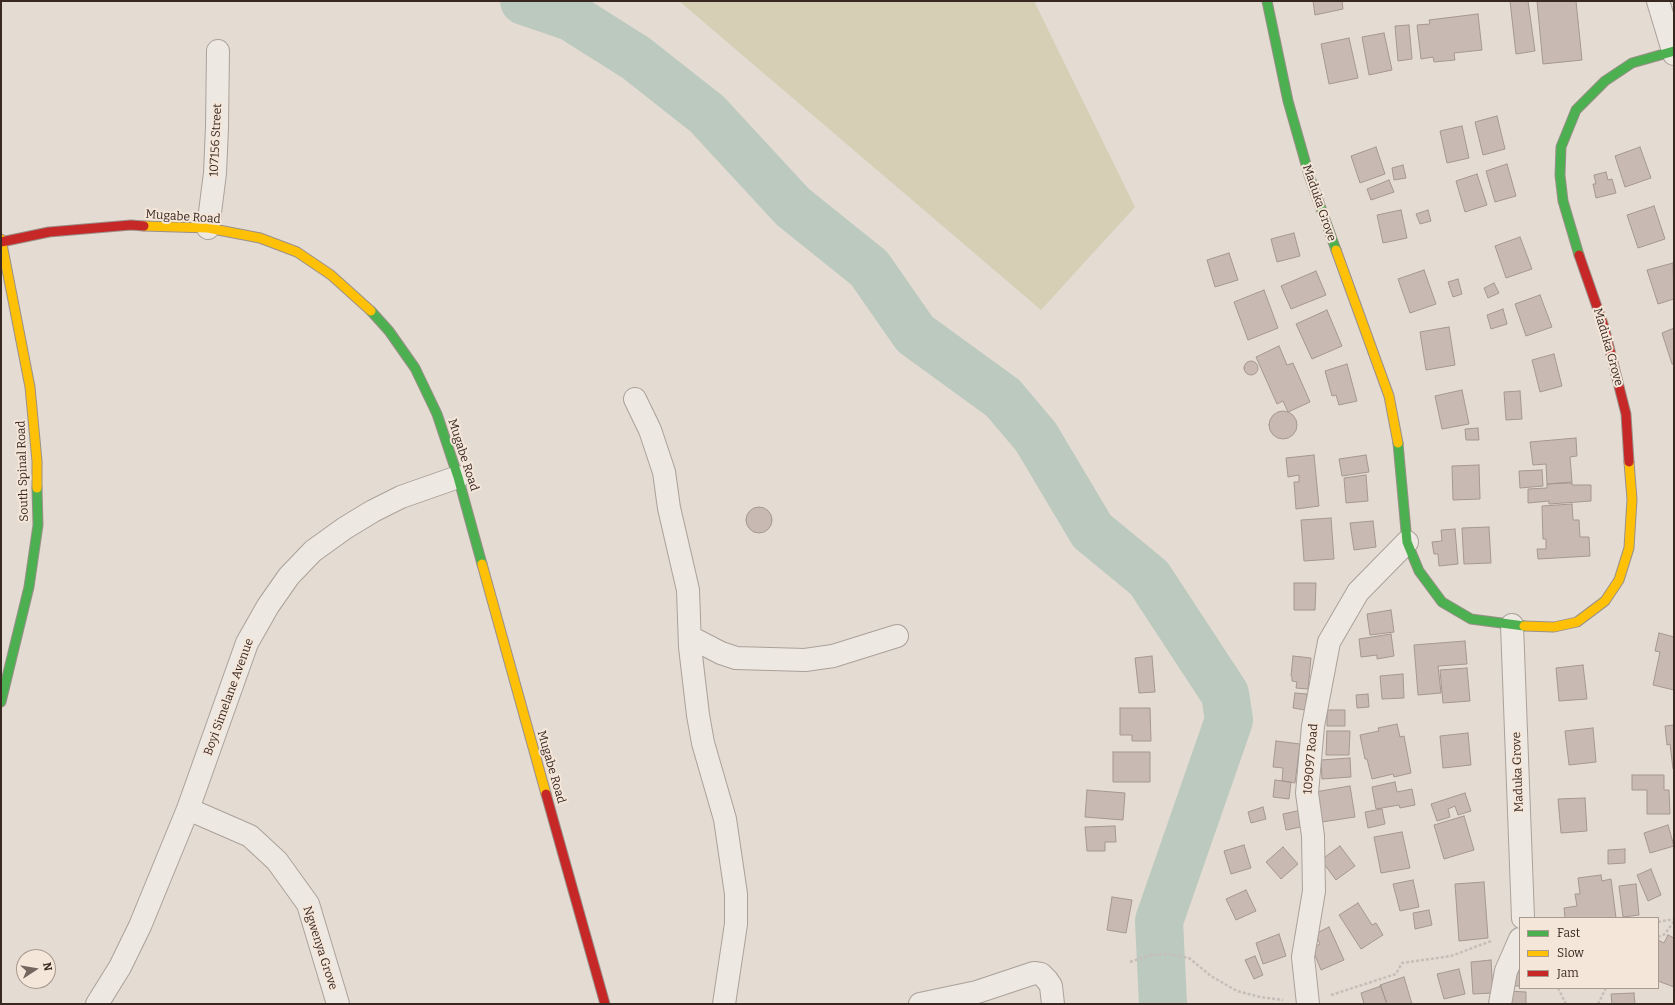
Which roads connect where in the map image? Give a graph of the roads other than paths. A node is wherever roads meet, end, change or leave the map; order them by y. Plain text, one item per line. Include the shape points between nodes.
1 (1267, 1) edge
2 (1658, 1) edge
3 (218, 51) dead end
4 (1674, 52) edge
5 (208, 228) junction
6 (1, 241) edge
7 (635, 399) dead end
8 (458, 478) junction
9 (1407, 542) junction
10 (1512, 625) junction
11 (897, 636) dead end
12 (690, 638) junction
13 (1, 702) edge
14 (188, 809) junction
15 (1523, 917) edge
16 (1519, 941) edge
17 (961, 1000) edge
18 (1308, 1003) edge
19 (97, 1004) edge
20 (338, 1004) edge
21 (605, 1004) edge
22 (724, 1004) edge
23 (920, 1004) edge
24 (1053, 1004) edge
25 (1500, 1004) edge

1 - 9 street, Maduka Grove via 1288,100 1309,175 1389,396 1397,433
2 - 4 street
3 - 5 street, 107156 Street via 217,127
4 - 10 street, Maduka Grove via 1632,63 1605,81 1576,110 1561,147 1560,175 1563,201 1604,327 1626,414 1632,499 1629,548 1619,580 1605,601 1577,622 1554,627
5 - 6 street, Mugabe Road via 131,225 49,232
5 - 8 street, Mugabe Road via 260,238 297,252 331,275 366,305 390,331 415,368 437,414
6 - 13 street, South Spinal Road via 30,387 37,461 38,525 29,587
7 - 12 street via 653,436 664,472 669,508 688,590
8 - 14 street, Boyi Simelane Avenue via 401,497 373,510 313,551 289,576 247,643
8 - 21 street, Mugabe Road
9 - 10 street, Maduka Grove via 1419,571 1442,602 1471,619
9 - 18 street, 109097 Road via 1358,592 1329,642 1313,726 1307,793 1313,836 1314,891 1303,958
10 - 15 street, Maduka Grove
11 - 12 street via 833,656 805,660 736,658
12 - 22 street via 698,715 725,819 736,894 736,924
14 - 19 street, Boyi Simelane Avenue via 140,926 120,967
14 - 20 street, Ngwenya Grove via 250,836 277,860 308,904
16 - 25 street via 1506,971
17 - 23 street
17 - 24 street via 1034,973 1041,974 1051,986

